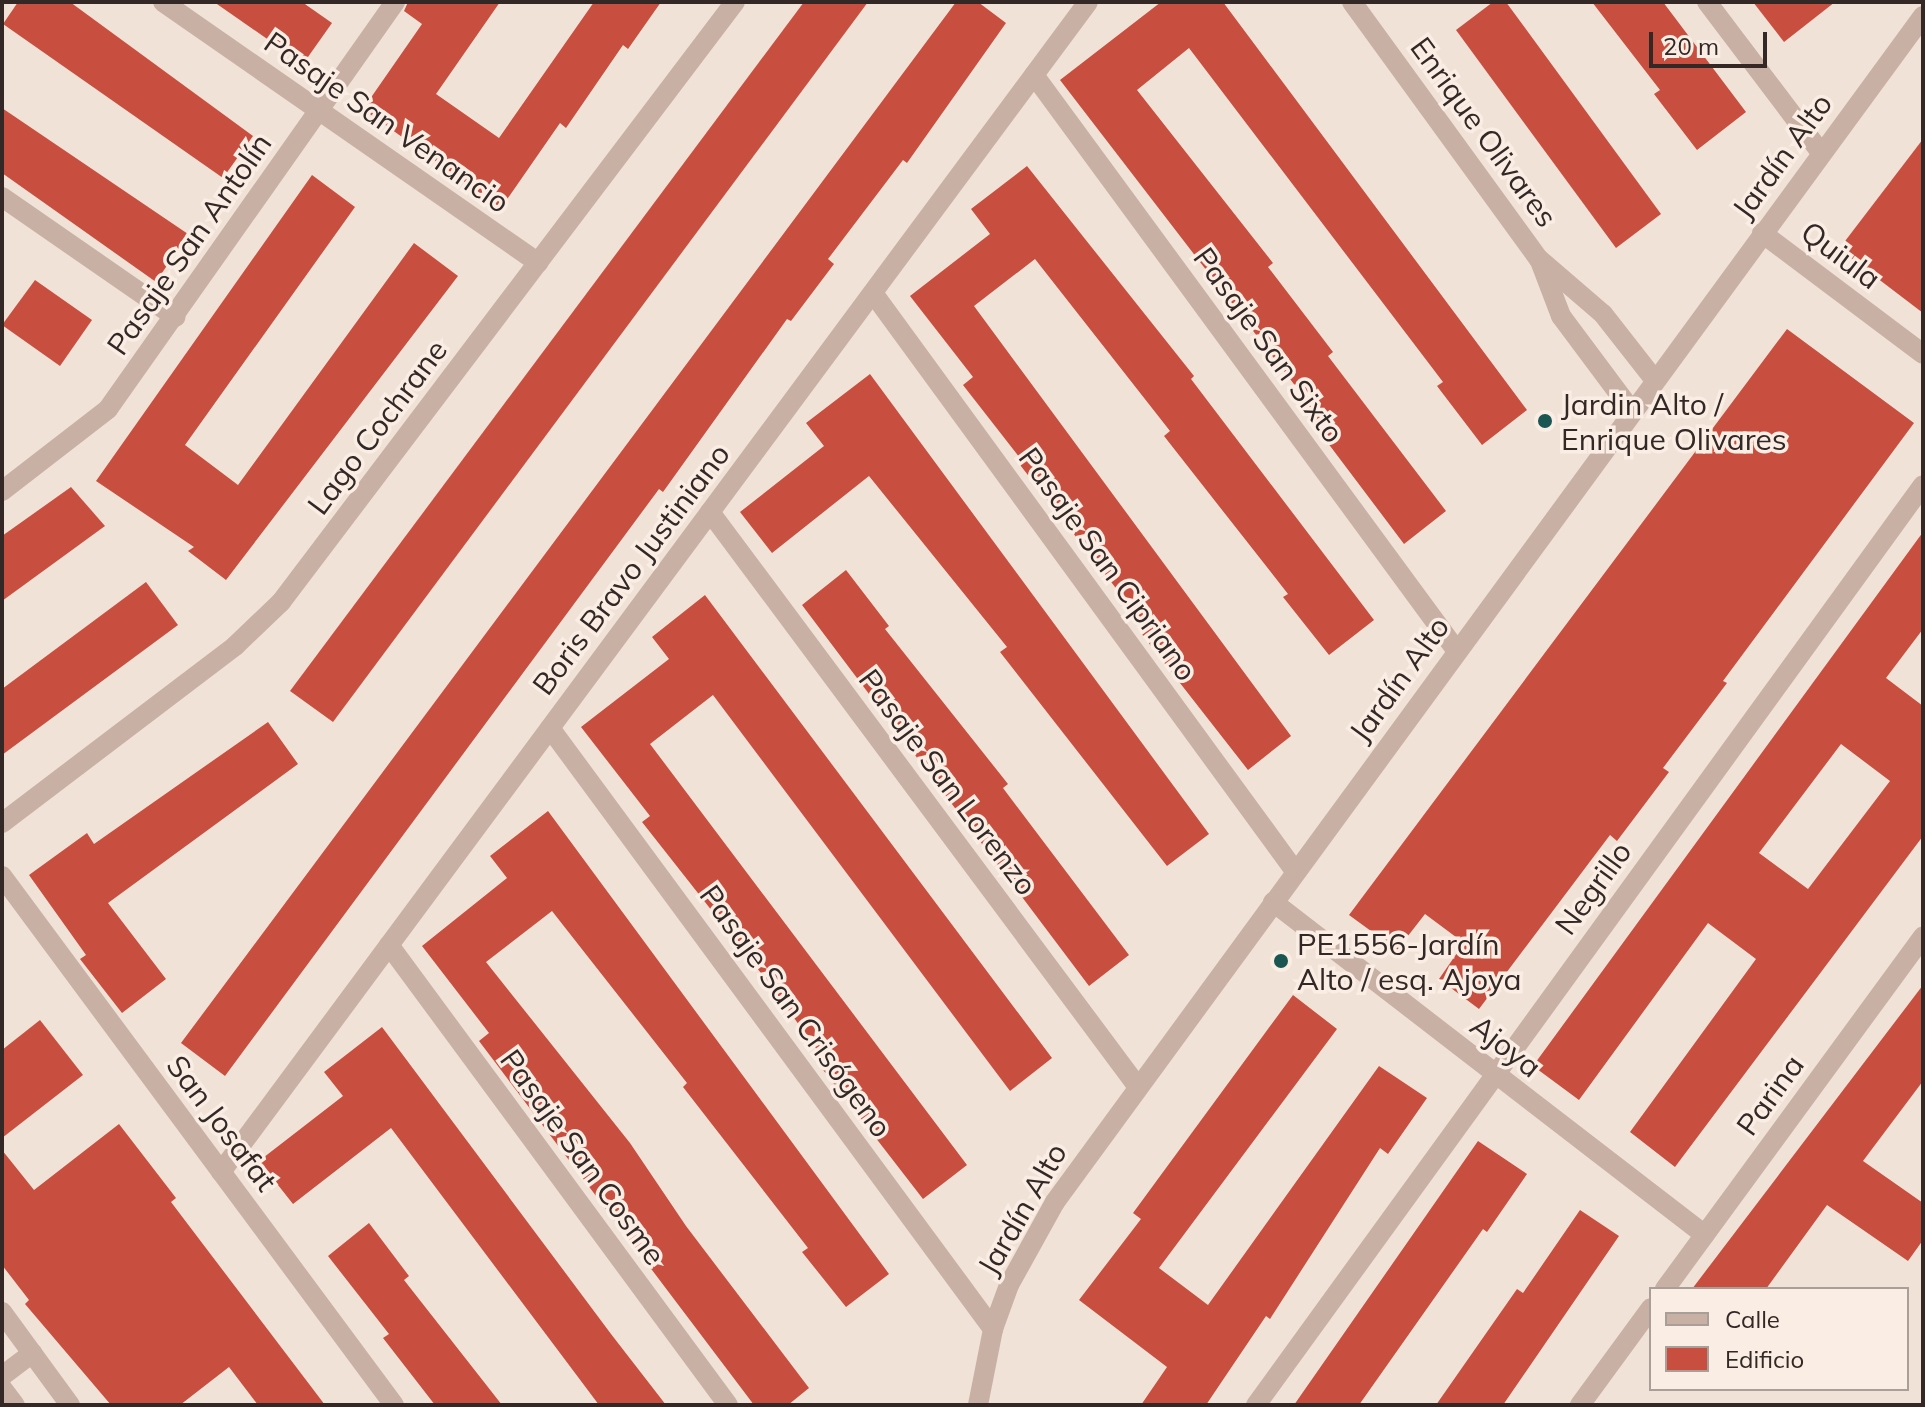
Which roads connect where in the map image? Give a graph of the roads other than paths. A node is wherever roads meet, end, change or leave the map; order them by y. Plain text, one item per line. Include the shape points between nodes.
1 (163, 2) edge
2 (395, 2) edge
3 (735, 2) edge
4 (1088, 2) edge
5 (1352, 2) edge
6 (1707, 2) edge
7 (1923, 16) edge
8 (1034, 75) junction
9 (319, 111) junction
10 (1821, 153) junction
11 (2, 197) edge
12 (1762, 233) junction
13 (1539, 259) junction
14 (538, 263) junction
15 (873, 293) junction
16 (175, 317) junction
17 (1923, 354) edge
18 (1654, 379) junction
19 (1631, 410) junction
20 (1923, 485) edge
21 (2, 491) edge
22 (710, 512) junction
23 (1456, 650) junction
24 (550, 728) junction
25 (2, 823) edge
26 (1295, 871) junction
27 (2, 876) edge
28 (1273, 902) junction
29 (1923, 936) edge
30 (389, 945) junction
31 (1494, 1075) junction
32 (1138, 1087) junction
33 (221, 1172) junction
34 (1705, 1235) junction
35 (1666, 1287) edge
36 (1649, 1311) edge
37 (2, 1312) edge
38 (993, 1329) junction
39 (32, 1353) junction
40 (2, 1376) edge
41 (2, 1388) edge
42 (15, 1405) edge
43 (70, 1405) edge
44 (394, 1405) edge
45 (728, 1405) edge
46 (978, 1405) edge
47 (1256, 1405) edge
48 (1580, 1405) edge

1 - 9 street, Pasaje San Venancio
2 - 9 street, Pasaje San Antolín
3 - 14 street, Lago Cochrane
4 - 8 street, Boris Bravo Justiniano
5 - 13 street, Enrique Olivares
6 - 10 street
7 - 10 street, Jardín Alto
8 - 15 street, Boris Bravo Justiniano
8 - 23 street, Pasaje San Sixto
9 - 14 street, Pasaje San Venancio
9 - 16 street, Pasaje San Antolín
10 - 12 street, Jardín Alto
11 - 16 street
12 - 17 street, Quiula
12 - 18 street, Jardín Alto
13 - 18 street, Enrique Olivares via 1603,314
13 - 19 street, Enrique Olivares via 1561,316
14 - 25 street, Lago Cochrane via 260,624
15 - 22 street, Boris Bravo Justiniano
15 - 26 street, Pasaje San Cipriano
16 - 21 street, Pasaje San Antolín via 108,409
18 - 19 street, Jardín Alto
19 - 23 street, Jardín Alto
20 - 31 street, Negrillo
22 - 24 street, Boris Bravo Justiniano
22 - 32 street, Pasaje San Lorenzo
23 - 26 street, Jardín Alto
24 - 30 street, Boris Bravo Justiniano
24 - 38 street, Pasaje San Crisógeno
26 - 28 street, Jardín Alto
27 - 33 street, San Josafat
28 - 31 street, Ajoya
28 - 32 street, Jardín Alto
29 - 34 street, Parina
30 - 33 street, Boris Bravo Justiniano
30 - 45 street, Pasaje San Cosme
31 - 34 street, Ajoya
31 - 47 street, Negrillo
32 - 38 street, Jardín Alto via 1030,1242
33 - 44 street, San Josafat
34 - 35 street, Parina
36 - 48 street
37 - 39 street
38 - 46 street, Jardín Alto
39 - 40 street
39 - 43 street
41 - 42 street

